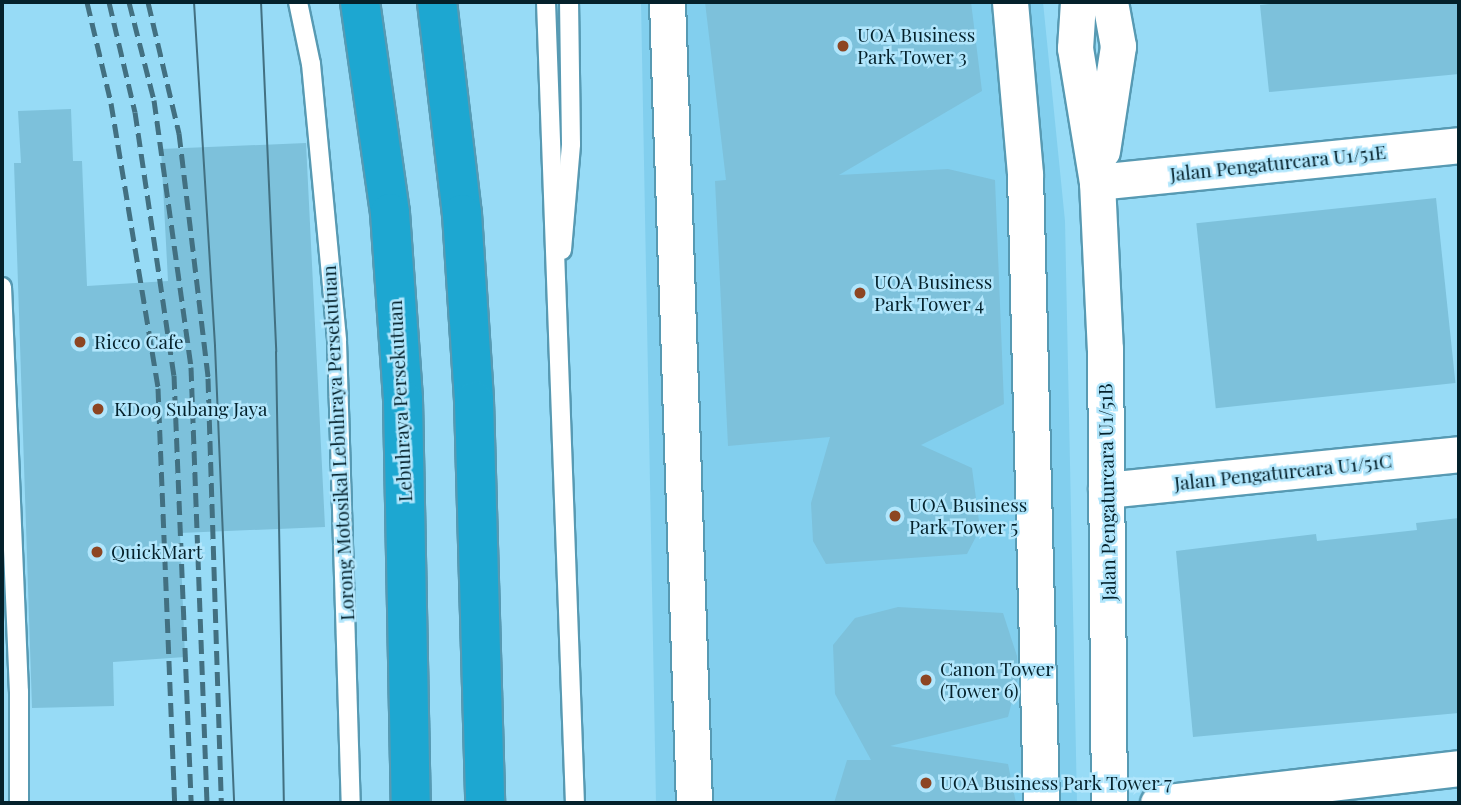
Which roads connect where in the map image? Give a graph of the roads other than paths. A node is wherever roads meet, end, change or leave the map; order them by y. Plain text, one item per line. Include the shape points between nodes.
1 (298, 2) edge
2 (360, 2) edge
3 (437, 2) edge
4 (546, 2) edge
5 (569, 2) edge
6 (667, 2) edge
7 (1010, 2) edge
8 (1078, 2) edge
9 (1110, 2) edge
10 (1459, 145) edge
11 (1097, 182) junction
12 (2, 287) edge
13 (556, 334) junction
14 (1459, 454) edge
15 (1106, 490) junction
16 (1459, 768) edge
17 (19, 803) edge
18 (351, 803) edge
19 (411, 803) edge
20 (485, 803) edge
21 (575, 803) edge
22 (694, 803) edge
23 (1041, 803) edge
24 (1109, 803) edge
25 (1158, 803) edge

1 - 18 lane, Lorong Motosikal Lebuhraya Persekutuan via 311,64 337,341
2 - 19 highway, Lebuhraya Persekutuan via 390,213 402,400
3 - 20 highway via 462,214 474,401
4 - 13 lane
5 - 13 lane via 571,144
6 - 22 street
7 - 23 street via 1025,175
8 - 11 street, Jalan Pengaturcara U1/51B via 1075,48
9 - 11 street, Jalan Pengaturcara U1/51B via 1118,46
10 - 11 street, Jalan Pengaturcara U1/51E
11 - 15 street, Jalan Pengaturcara U1/51B
12 - 17 lane via 19,692
13 - 21 lane
14 - 15 street, Jalan Pengaturcara U1/51C
15 - 24 street, Jalan Pengaturcara U1/51B
16 - 25 street

